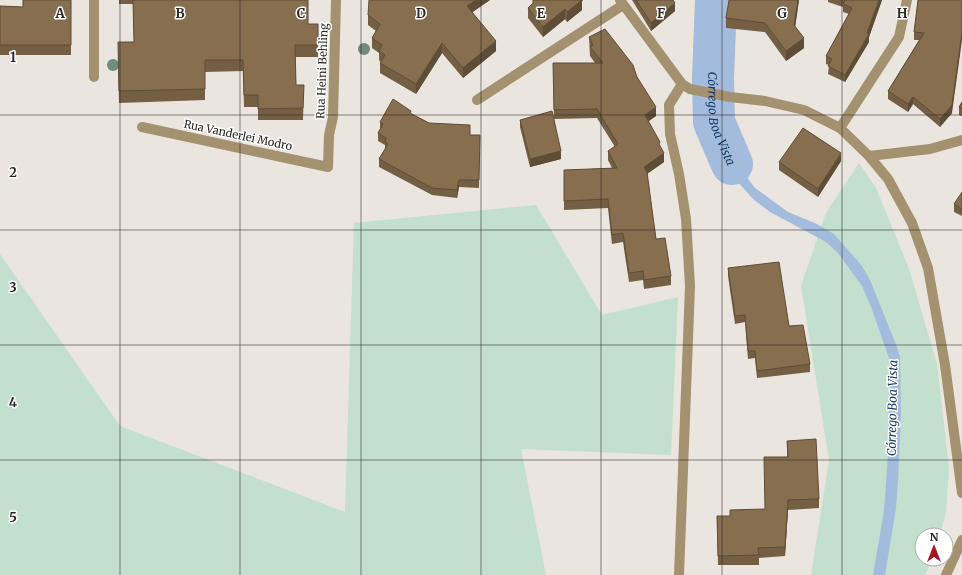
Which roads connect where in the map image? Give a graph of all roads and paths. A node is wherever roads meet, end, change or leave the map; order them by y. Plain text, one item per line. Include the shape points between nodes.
1 (94, 0) edge
2 (336, 0) edge
3 (907, 0) edge
4 (622, 2) edge
5 (94, 77) dead end
6 (686, 87) junction
7 (477, 100) dead end
8 (142, 127) dead end
9 (840, 128) junction
10 (962, 140) edge
11 (869, 156) junction
12 (328, 167) joint
13 (962, 493) edge
14 (962, 540) edge
15 (679, 575) edge
16 (946, 575) edge

1 - 5 street
2 - 12 street, Rua Heini Behling via 334,117 329,135
3 - 9 street via 899,37
4 - 6 street
4 - 7 street
6 - 9 street via 804,110
6 - 15 street via 669,105 670,134 686,219 690,286
8 - 12 street, Rua Vanderlei Modro
9 - 11 street
10 - 11 street via 930,148
11 - 13 street via 888,179 912,222 928,268 945,365
14 - 16 street

